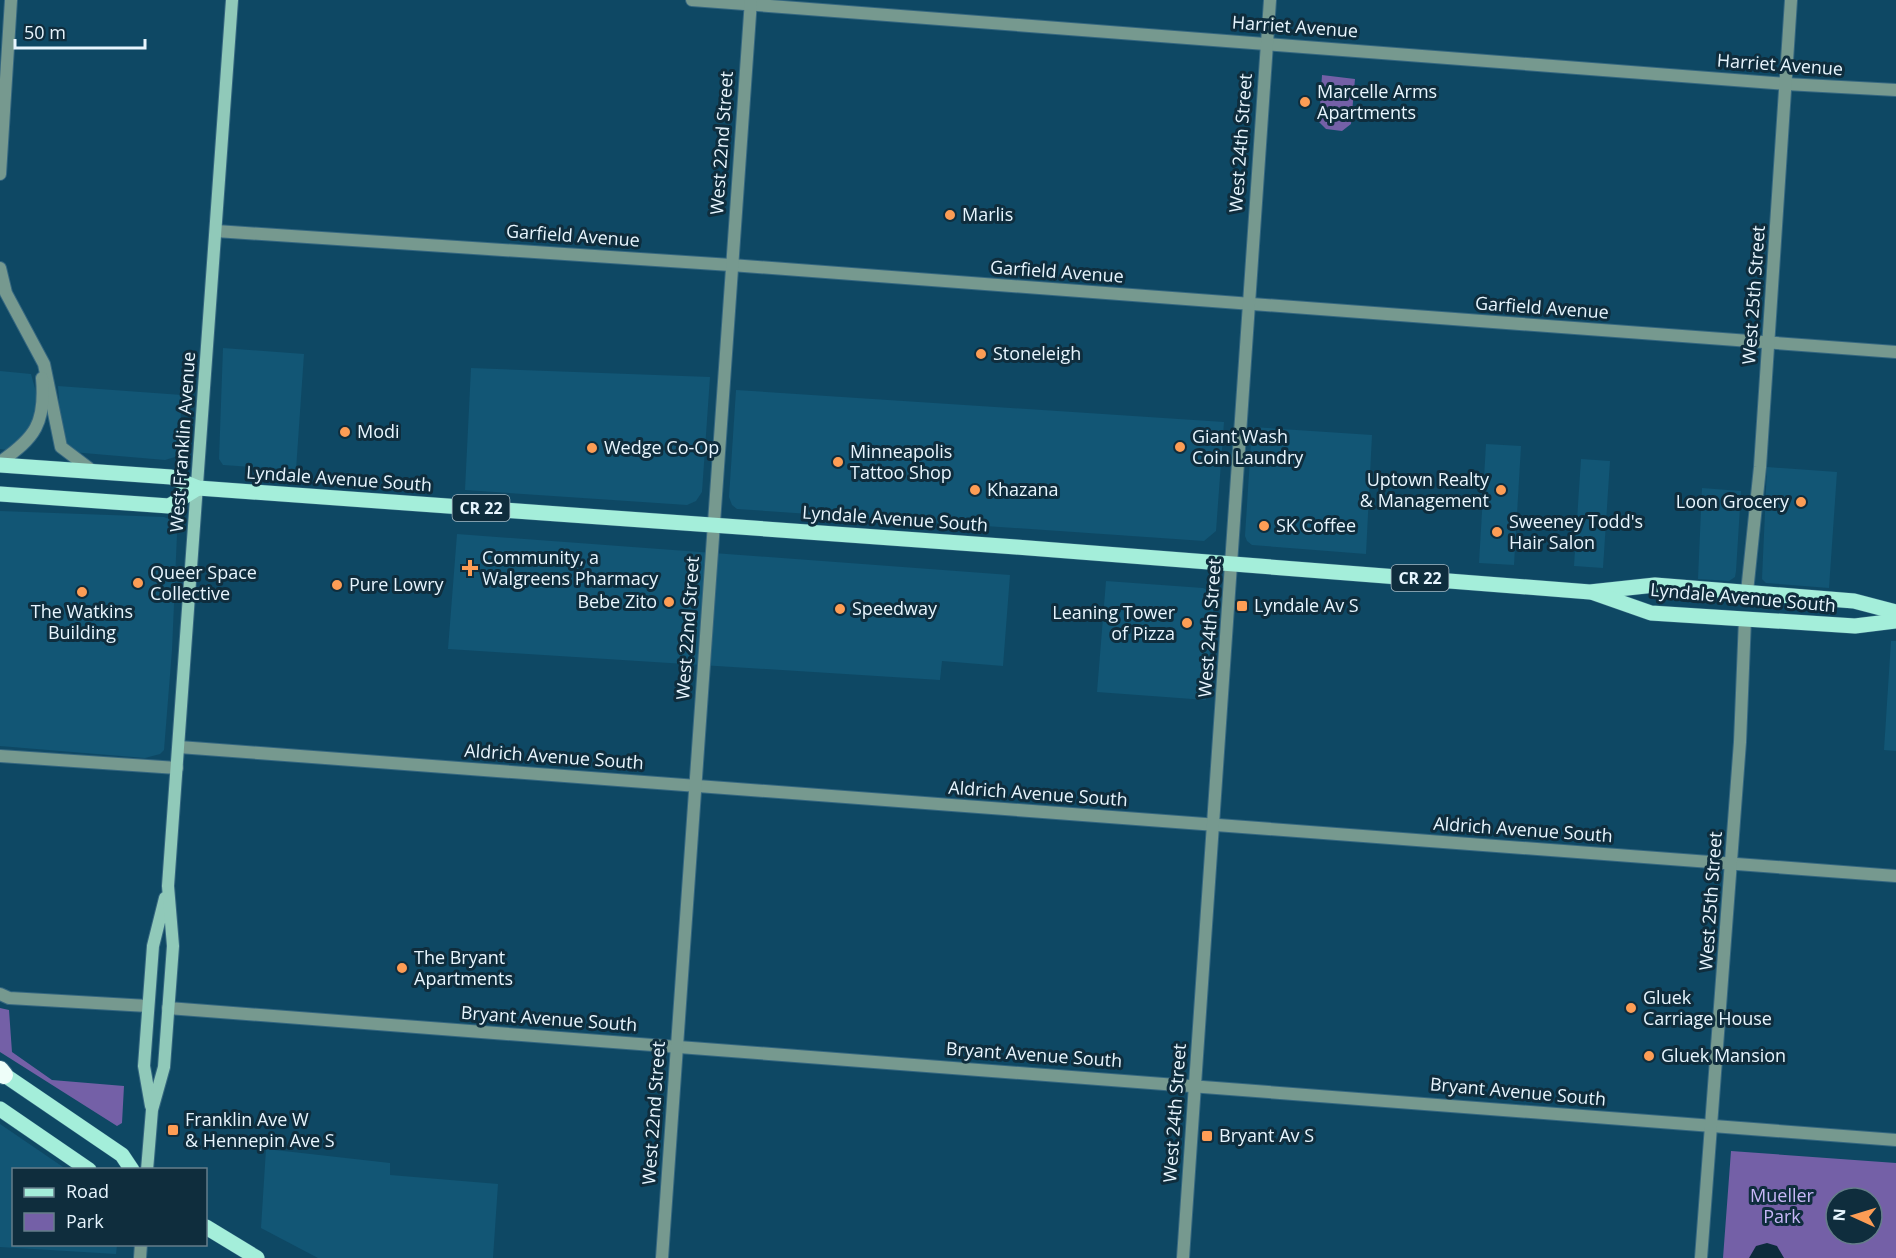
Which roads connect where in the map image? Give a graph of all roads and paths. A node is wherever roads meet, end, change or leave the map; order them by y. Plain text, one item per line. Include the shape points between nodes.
1 (11, 0) edge
2 (232, 0) edge
3 (692, 0) edge
4 (1270, 0) edge
5 (1791, 0) edge
6 (751, 2) edge
7 (1267, 43) junction
8 (1785, 84) junction
9 (1896, 90) edge
10 (0, 174) edge
11 (216, 231) junction
12 (731, 265) junction
13 (0, 268) edge
14 (1249, 305) junction
15 (32, 339) junction
16 (1769, 343) junction
17 (1896, 352) edge
18 (0, 464) edge
19 (94, 472) junction
20 (198, 488) junction
21 (0, 494) edge
22 (713, 525) junction
23 (1233, 563) junction
24 (1590, 592) junction
25 (1747, 592) junction
26 (1896, 612) edge
27 (1745, 619) junction
28 (1896, 621) edge
29 (179, 747) junction
30 (0, 756) edge
31 (177, 768) junction
32 (695, 785) junction
33 (1213, 825) junction
34 (1731, 864) junction
35 (1896, 876) edge
36 (168, 886) junction
37 (0, 994) edge
38 (148, 1006) junction
39 (168, 1008) junction
40 (676, 1047) junction
41 (1, 1072) edge
42 (1195, 1084) junction
43 (0, 1109) edge
44 (152, 1110) junction
45 (1711, 1125) junction
46 (1896, 1140) edge
47 (86, 1168) edge
48 (131, 1168) edge
49 (147, 1168) edge
50 (207, 1228) edge
51 (257, 1258) edge
52 (662, 1258) edge
53 (1183, 1258) edge
54 (1701, 1258) edge

1 - 10 street
2 - 11 main road, West Franklin Avenue
3 - 6 street, Harriet Avenue
4 - 7 street, West 24th Street
5 - 8 street, West 25th Street
6 - 7 street, Harriet Avenue
6 - 12 street, West 22nd Street
7 - 8 street, Harriet Avenue
7 - 14 street, West 24th Street
8 - 9 street, Harriet Avenue
8 - 16 street, West 25th Street
11 - 12 street, Garfield Avenue
11 - 20 main road, West Franklin Avenue
12 - 14 street, Garfield Avenue
12 - 22 street, West 22nd Street
13 - 15 street via 6,292
14 - 16 street, Garfield Avenue
14 - 23 street, West 24th Street
15 - 18 street via 42,380 40,420 31,439
15 - 19 street via 47,372 61,447
16 - 17 street, Garfield Avenue
16 - 25 street, West 25th Street
18 - 19 main road, Lyndale Avenue South
19 - 20 main road, Lyndale Avenue South via 171,477
20 - 21 main road via 169,506
20 - 22 main road, Lyndale Avenue South / CR 22
20 - 29 main road, West Franklin Avenue
22 - 23 main road, Lyndale Avenue South / CR 22
22 - 32 street, West 22nd Street
23 - 24 main road, Lyndale Avenue South / CR 22
23 - 33 street, West 24th Street
24 - 25 main road, Lyndale Avenue South / CR 22 via 1655,585
24 - 27 main road, Lyndale Avenue South / CR 22 via 1651,613
25 - 26 main road, Lyndale Avenue South / CR 22 via 1854,601
27 - 28 main road, Lyndale Avenue South / CR 22 via 1855,626
27 - 34 street, West 25th Street
29 - 31 main road, West Franklin Avenue
29 - 32 street, Aldrich Avenue South
30 - 31 street
31 - 36 main road, West Franklin Avenue
32 - 33 street, Aldrich Avenue South
32 - 40 street, West 22nd Street
33 - 34 street, Aldrich Avenue South
33 - 42 street, West 24th Street
34 - 35 street, Aldrich Avenue South
34 - 45 street, West 25th Street
36 - 38 main road, West Franklin Avenue via 153,946
36 - 39 main road, West Franklin Avenue via 173,946
37 - 38 street via 9,998
38 - 44 main road, West Franklin Avenue via 144,1066
39 - 40 street, Bryant Avenue South
39 - 44 main road, West Franklin Avenue via 164,1067
40 - 42 street, Bryant Avenue South
40 - 52 street, West 22nd Street
41 - 48 main road via 122,1155
42 - 45 street, Bryant Avenue South
42 - 53 street, West 24th Street
43 - 47 main road
44 - 49 main road, West Franklin Avenue
45 - 46 street, Bryant Avenue South
45 - 54 street, West 25th Street
50 - 51 main road

